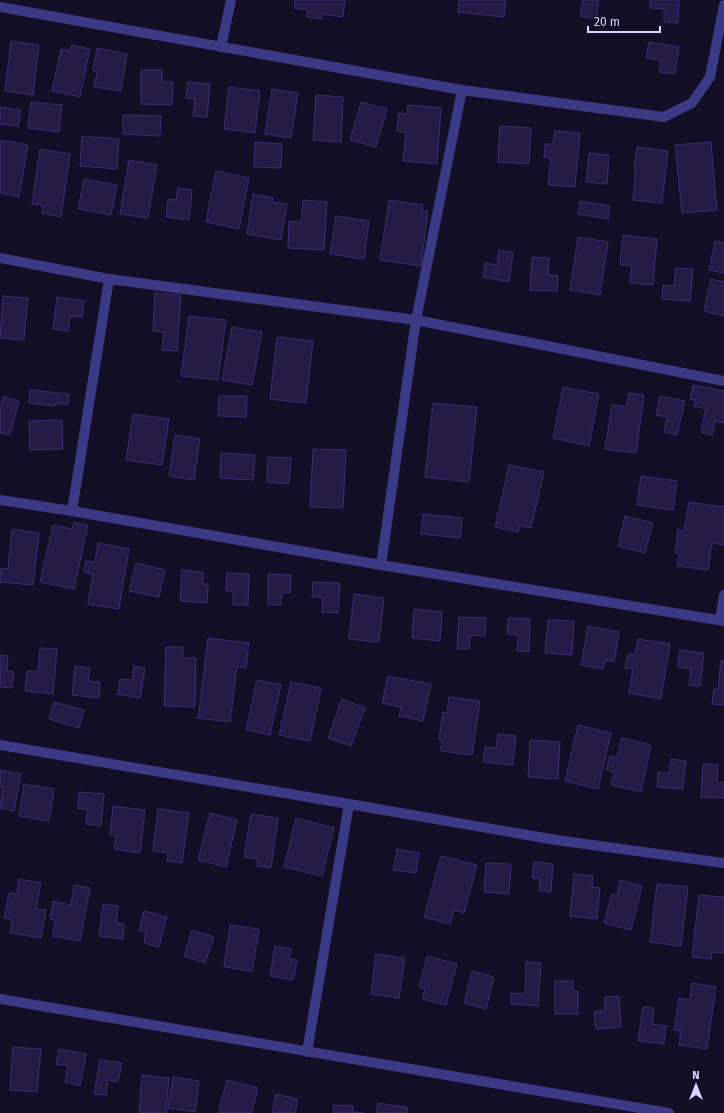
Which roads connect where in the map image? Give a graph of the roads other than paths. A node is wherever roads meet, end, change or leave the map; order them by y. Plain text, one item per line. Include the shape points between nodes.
1 (231, 0) edge
2 (724, 5) edge
3 (0, 7) edge
4 (221, 46) junction
5 (462, 90) junction
6 (0, 258) edge
7 (109, 279) junction
8 (416, 320) junction
9 (724, 381) edge
10 (0, 500) edge
11 (72, 511) junction
12 (381, 565) junction
13 (724, 595) edge
14 (722, 620) edge
15 (0, 745) edge
16 (349, 804) junction
17 (724, 863) edge
18 (0, 999) edge
19 (307, 1052) junction
20 (651, 1111) edge
21 (669, 1113) edge

1 - 4 street
2 - 5 street via 710,77 692,103 664,116
3 - 4 street
4 - 5 street
5 - 8 street
6 - 7 street
7 - 8 street
7 - 11 street
8 - 9 street
8 - 12 street
10 - 11 street
11 - 12 street
12 - 14 street
13 - 14 street
15 - 16 street
16 - 17 street via 556,840
16 - 19 street
18 - 19 street
19 - 20 street
20 - 21 street

